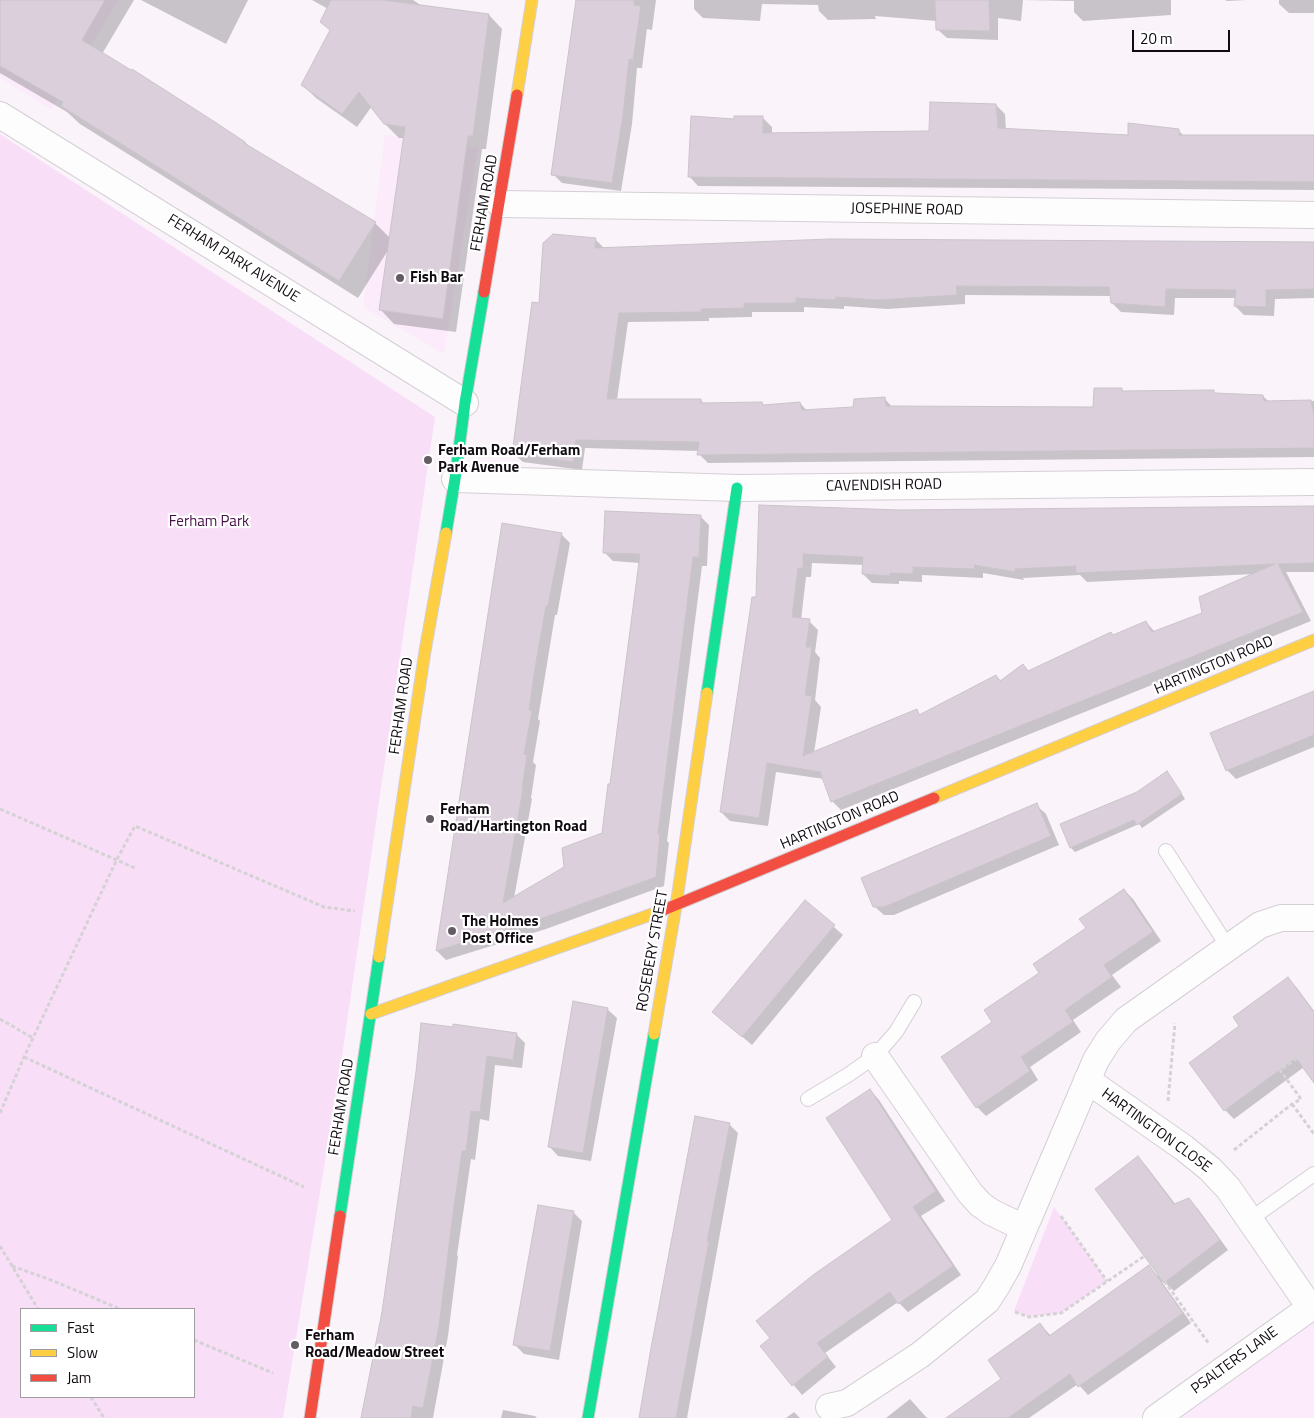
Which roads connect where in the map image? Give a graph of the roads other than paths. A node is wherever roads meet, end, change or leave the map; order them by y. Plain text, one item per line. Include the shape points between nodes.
1 (532, 0) edge
2 (0, 115) edge
3 (500, 204) junction
4 (1314, 215) edge
5 (465, 403) junction
6 (455, 479) junction
7 (1314, 482) edge
8 (737, 488) junction
9 (1314, 640) edge
10 (1166, 851) dead end
11 (676, 906) junction
12 (1314, 918) edge
13 (1228, 947) junction
14 (914, 1002) dead end
15 (371, 1014) junction
16 (874, 1056) junction
17 (1087, 1080) junction
18 (808, 1099) dead end
19 (1314, 1174) edge
20 (1249, 1220) junction
21 (1024, 1228) junction
22 (1312, 1306) edge
23 (829, 1407) dead end
24 (1160, 1417) edge
25 (310, 1418) edge
26 (588, 1418) edge

1 - 3 street, FERHAM ROAD
2 - 5 street, FERHAM PARK AVENUE
3 - 4 street, JOSEPHINE ROAD
3 - 5 street, FERHAM ROAD
5 - 6 street, FERHAM ROAD
6 - 8 street, CAVENDISH ROAD
6 - 15 street, FERHAM ROAD via 425,651
7 - 8 street, CAVENDISH ROAD
8 - 11 street, ROSEBERY STREET
9 - 11 street, HARTINGTON ROAD
10 - 13 lane
11 - 15 street, HARTINGTON ROAD
11 - 26 street, ROSEBERY STREET
12 - 13 street, HARTINGTON CLOSE via 1282,918 1260,925
13 - 17 street, HARTINGTON CLOSE via 1126,1020 1108,1041
14 - 16 lane via 896,1032
15 - 25 street, FERHAM ROAD
16 - 18 lane
16 - 21 street via 975,1198 991,1212
17 - 20 street, HARTINGTON CLOSE via 1210,1169 1228,1188
17 - 21 street, HARTINGTON CLOSE
19 - 20 lane
20 - 22 street, HARTINGTON CLOSE
21 - 23 street, HARTINGTON CLOSE via 1008,1266 987,1301 912,1360 847,1402
22 - 24 street, PSALTERS LANE

